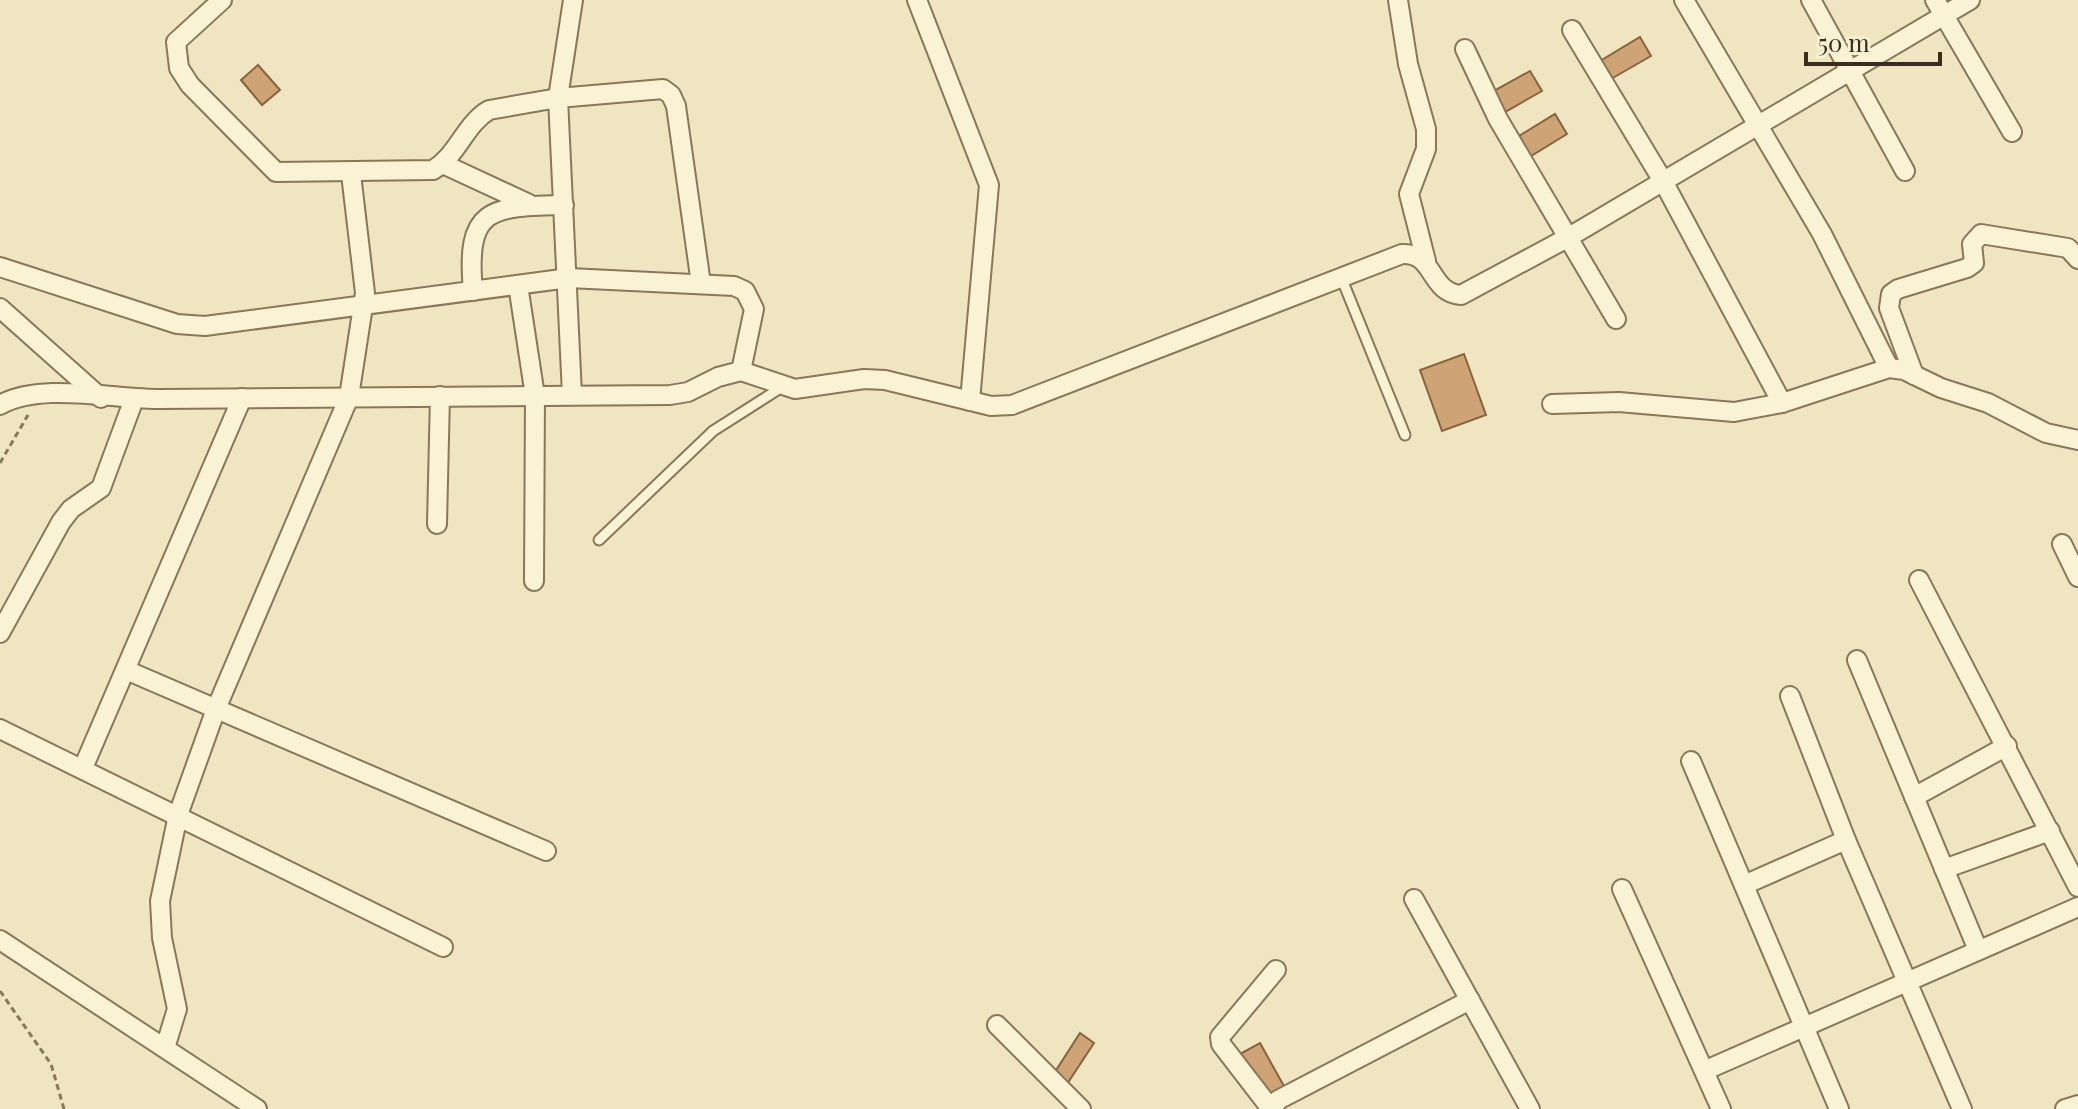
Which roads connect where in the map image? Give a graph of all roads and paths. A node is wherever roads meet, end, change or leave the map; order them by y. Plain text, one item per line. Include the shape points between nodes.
1 (222, 0) edge
2 (573, 0) edge
3 (917, 0) edge
4 (1398, 0) edge
5 (1684, 0) edge
6 (1811, 0) edge
7 (1970, 0) edge
8 (1940, 7) edge
9 (1572, 30) dead end
10 (1465, 49) dead end
11 (1851, 69) junction
12 (558, 98) junction
13 (1756, 126) junction
14 (2012, 132) dead end
15 (443, 164) junction
16 (1905, 171) dead end
17 (351, 174) junction
18 (1663, 181) junction
19 (532, 205) junction
20 (564, 205) junction
21 (1569, 237) junction
22 (2078, 259) edge
23 (1426, 261) junction
24 (0, 267) edge
25 (1341, 277) junction
26 (569, 278) junction
27 (701, 284) junction
28 (518, 285) junction
29 (473, 291) junction
30 (364, 306) junction
31 (0, 308) edge
32 (1616, 319) dead end
33 (1889, 368) junction
34 (746, 372) junction
35 (1914, 375) junction
36 (776, 385) junction
37 (41, 392) junction
38 (572, 395) junction
39 (440, 396) junction
40 (535, 396) junction
41 (349, 397) junction
42 (101, 398) junction
43 (242, 398) junction
44 (134, 399) junction
45 (970, 401) junction
46 (1782, 403) junction
47 (1552, 404) dead end
48 (0, 405) edge
49 (1405, 435) dead end
50 (2078, 440) edge
51 (0, 463) edge
52 (437, 524) dead end
53 (599, 540) dead end
54 (2062, 544) dead end
55 (2078, 577) edge
56 (1919, 580) dead end
57 (534, 581) dead end
58 (0, 633) edge
59 (1857, 660) dead end
60 (126, 670) junction
61 (1790, 696) dead end
62 (216, 709) junction
63 (0, 729) edge
64 (2007, 746) junction
65 (1691, 761) dead end
66 (83, 768) junction
67 (1914, 797) junction
68 (178, 815) junction
69 (2050, 831) junction
70 (1846, 840) junction
71 (546, 851) dead end
72 (1944, 869) junction
73 (1744, 885) junction
74 (2078, 887) edge
75 (1622, 889) dead end
76 (1414, 899) dead end
77 (2078, 907) edge
78 (0, 940) edge
79 (443, 947) dead end
80 (1978, 950) junction
81 (1276, 970) dead end
82 (1905, 980) junction
83 (0, 991) edge
84 (1470, 1000) junction
85 (1805, 1023) junction
86 (997, 1025) dead end
87 (165, 1048) junction
88 (1706, 1070) junction
89 (2078, 1105) edge
90 (64, 1109) edge
91 (257, 1109) edge
92 (1081, 1109) edge
93 (1271, 1109) edge
94 (1530, 1109) edge
95 (1721, 1109) edge
96 (1839, 1109) edge
97 (1962, 1109) edge
98 (2065, 1109) edge

1 - 17 street via 176,42 179,68 190,85 276,172
2 - 12 street
3 - 45 street via 989,185
4 - 23 street via 1426,129 1426,149 1409,194
5 - 13 street
6 - 11 street
7 - 8 street
8 - 11 street
8 - 14 street
9 - 18 street
10 - 21 street via 1498,119
11 - 13 street
11 - 16 street
12 - 15 street via 480,115
12 - 20 street
12 - 27 street via 651,89 671,95
13 - 18 street
13 - 33 street via 1822,234
15 - 17 street via 433,170
15 - 19 street
17 - 30 street
18 - 21 street
18 - 46 street
19 - 20 street
19 - 29 street via 502,207 482,224 470,256
20 - 26 street
21 - 23 street via 1461,295 1439,286
21 - 32 street
22 - 35 street via 2068,248 1981,234 1972,244 1974,263 1967,268 1898,289 1891,294 1889,308
23 - 25 street via 1413,253 1402,254
24 - 30 street via 177,324 231,326
25 - 45 street via 1012,405
25 - 49 lane
26 - 27 street
26 - 28 street
26 - 38 street
27 - 34 street via 734,286 753,300
28 - 29 street
28 - 40 street
29 - 30 street
30 - 41 street
31 - 42 street
33 - 35 street
33 - 46 street
34 - 36 street
34 - 38 street via 718,377 688,392
35 - 50 street via 1988,403 2046,433
36 - 45 street via 885,380
36 - 53 lane via 713,431
37 - 42 street
37 - 48 street
37 - 51 path
38 - 40 street
39 - 40 street
39 - 41 street
39 - 52 street
40 - 57 street
41 - 43 street
41 - 62 street
42 - 44 street
43 - 44 street
43 - 60 street
44 - 58 street via 101,488 61,522
46 - 47 street via 1734,412 1619,402
54 - 55 street
56 - 64 street
59 - 67 street
60 - 62 street
60 - 66 street
61 - 70 street
62 - 68 street
62 - 71 street
63 - 66 street
64 - 67 street
64 - 69 street
65 - 73 street
66 - 68 street
67 - 72 street
68 - 79 street
68 - 87 street via 160,901 177,1009
69 - 72 street
69 - 74 street
70 - 73 street
70 - 82 street
72 - 80 street
73 - 85 street
75 - 88 street
76 - 84 street
77 - 80 street
78 - 87 street
80 - 82 street
81 - 93 street via 1220,1037
82 - 85 street
82 - 97 street
83 - 90 path via 51,1064
84 - 93 street via 1278,1100
84 - 94 street
85 - 88 street
85 - 96 street
86 - 92 street
87 - 91 street
88 - 95 street
89 - 98 street

